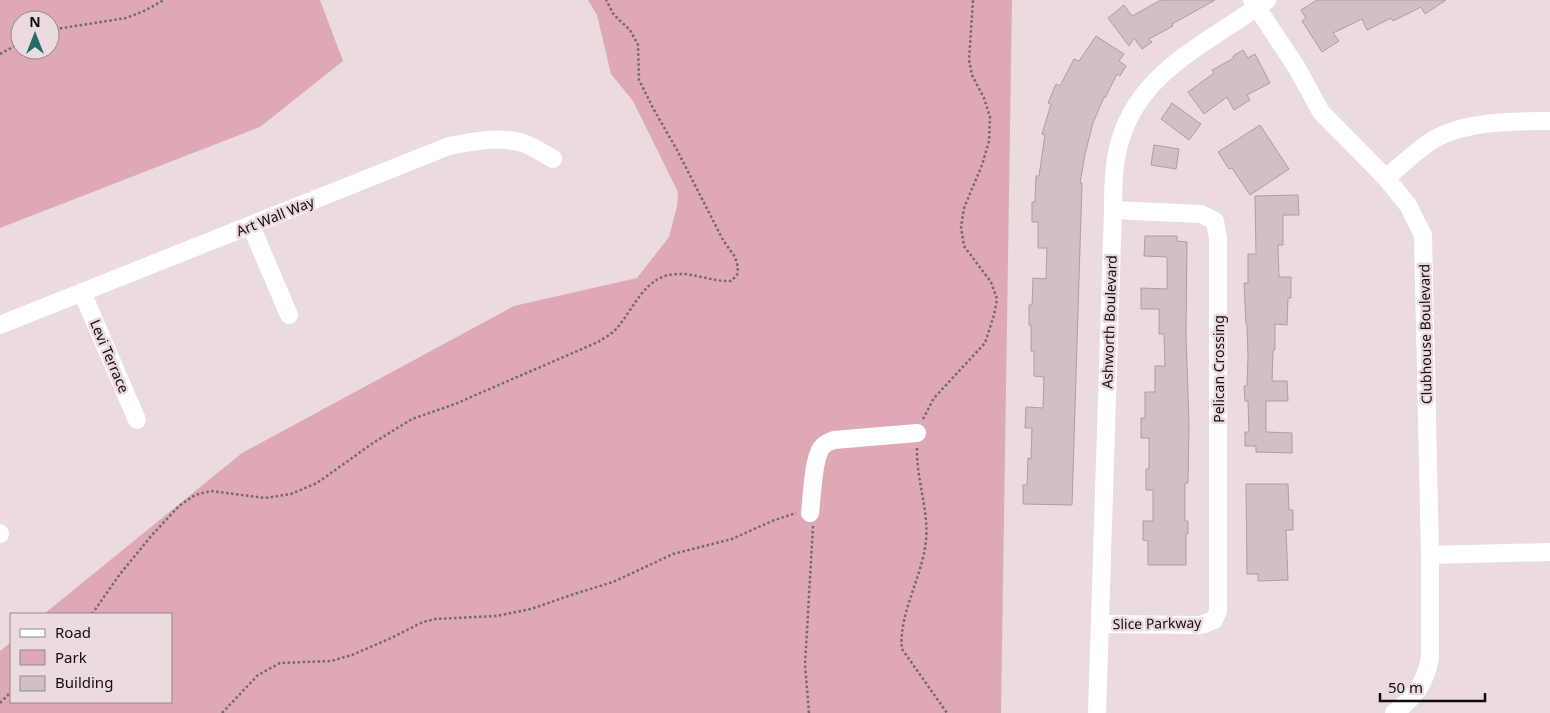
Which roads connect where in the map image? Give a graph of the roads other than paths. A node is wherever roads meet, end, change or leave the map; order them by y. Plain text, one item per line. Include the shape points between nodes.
1 (1259, 2) edge
2 (1550, 121) edge
3 (552, 159) dead end
4 (1386, 178) junction
5 (1113, 210) junction
6 (251, 226) junction
7 (82, 292) junction
8 (289, 315) dead end
9 (0, 325) edge
10 (137, 420) dead end
11 (917, 433) road end
12 (810, 513) road end
13 (1550, 552) edge
14 (1430, 555) junction
15 (1214, 620) joint
16 (1100, 624) junction
17 (1097, 713) edge
18 (1394, 713) edge

1 - 4 street, Clubhouse Boulevard via 1321,112
1 - 5 street, Ashworth Boulevard via 1175,62 1147,90 1125,125 1117,152
2 - 4 street via 1463,127 1428,142
3 - 6 street, Art Wall Way via 518,141 449,146
4 - 14 street, Clubhouse Boulevard via 1408,205 1423,235
5 - 15 street, Pelican Crossing via 1201,214 1214,220 1218,249 1218,611
5 - 16 street, Ashworth Boulevard
6 - 7 street, Art Wall Way
6 - 8 street
7 - 9 street, Art Wall Way
7 - 10 street, Levi Terrace
11 - 12 street via 834,440 824,445 816,462
13 - 14 street
14 - 18 street, Clubhouse Boulevard via 1430,658 1422,685 1410,701
15 - 16 street, Slice Parkway via 1201,625
16 - 17 street, Ashworth Boulevard

